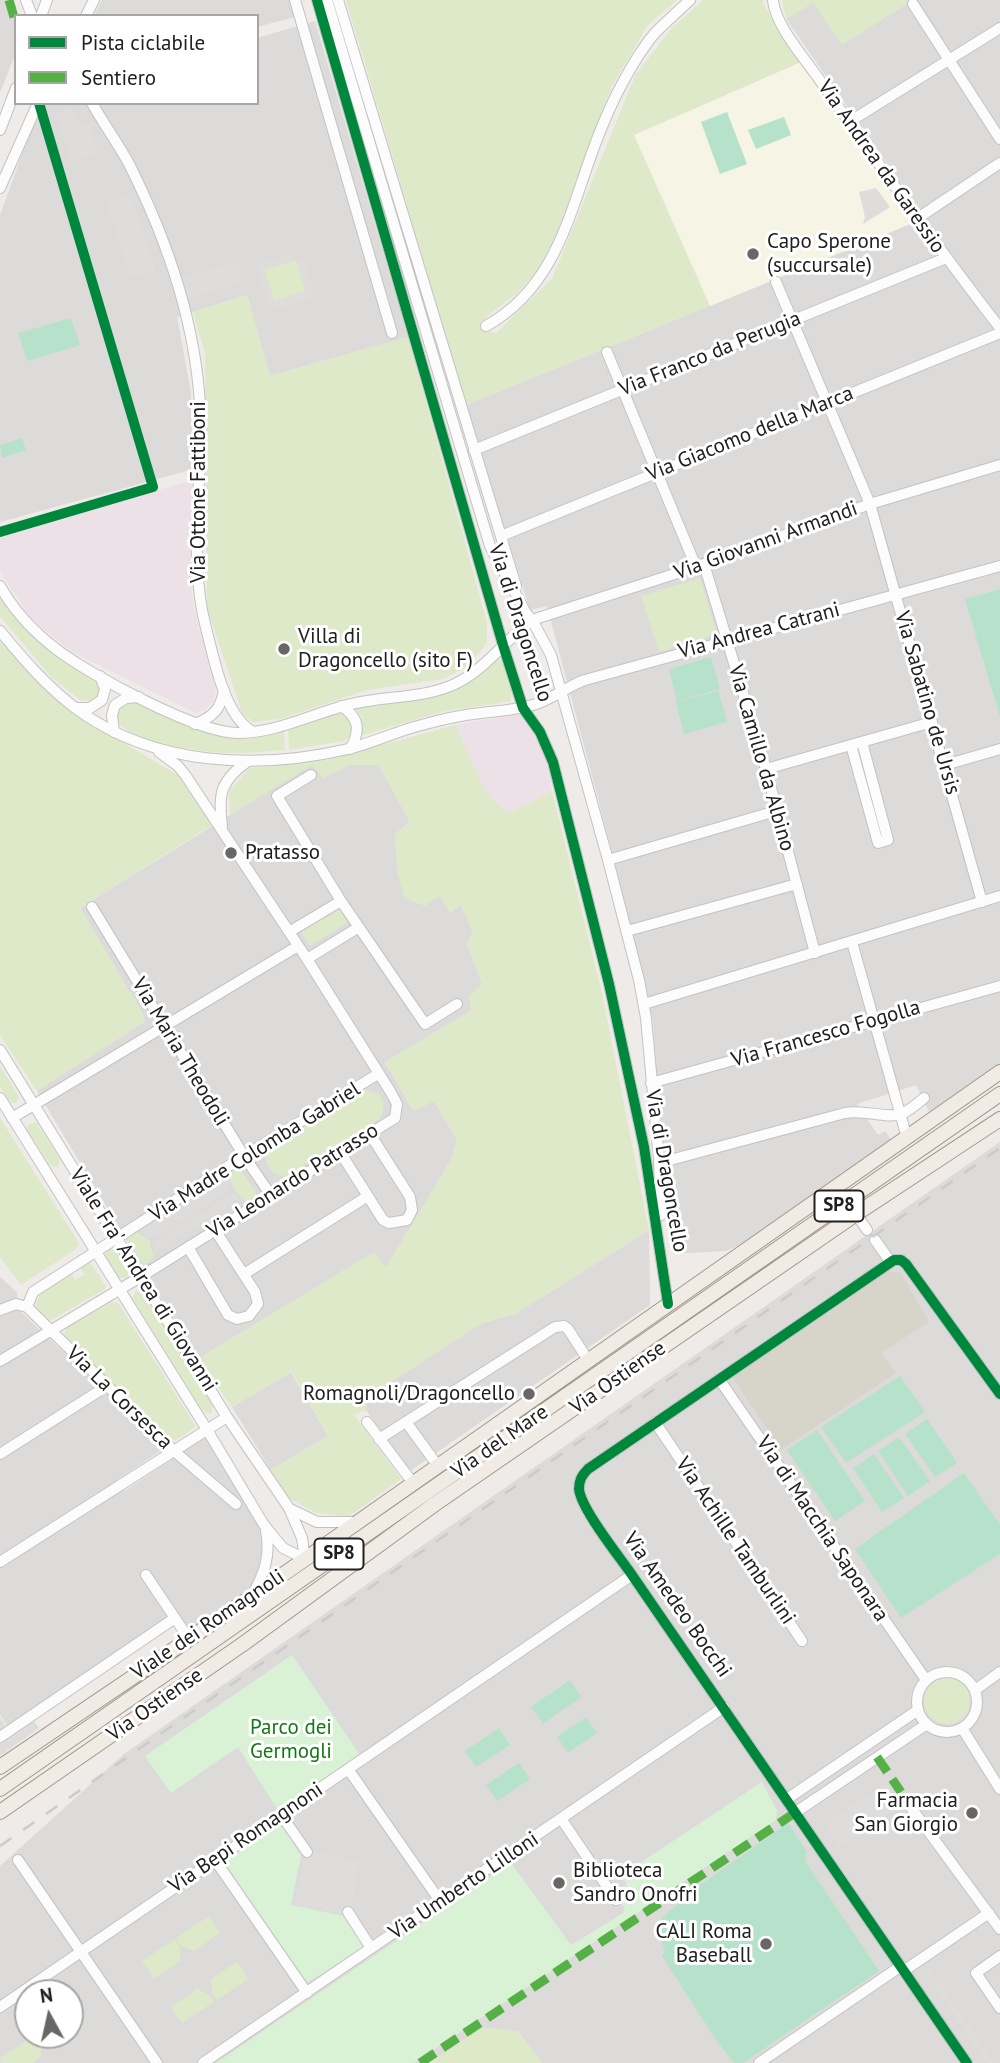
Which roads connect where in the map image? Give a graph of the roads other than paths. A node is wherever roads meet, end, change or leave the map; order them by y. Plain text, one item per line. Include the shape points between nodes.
1 (295, 0) edge
2 (317, 0) edge
3 (327, 0) edge
4 (338, 0) edge
5 (690, 0) edge
6 (773, 0) edge
7 (913, 4) dead end
8 (1000, 28) edge
9 (949, 60) junction
10 (14, 93) edge
11 (37, 105) edge
12 (93, 105) edge
13 (849, 122) junction
14 (0, 131) edge
15 (1000, 139) edge
16 (1000, 163) edge
17 (0, 187) edge
18 (918, 218) junction
19 (946, 258) junction
20 (776, 282) dead end
21 (793, 321) junction
22 (486, 326) dead end
23 (1000, 330) edge
24 (391, 333) dead end
25 (607, 352) dead end
26 (622, 389) junction
27 (826, 403) junction
28 (474, 450) junction
29 (1000, 465) edge
30 (656, 472) junction
31 (870, 504) junction
32 (501, 536) junction
33 (700, 566) junction
34 (1000, 566) edge
35 (0, 586) edge
36 (897, 594) junction
37 (519, 599) junction
38 (532, 620) junction
39 (0, 631) edge
40 (726, 640) junction
41 (503, 645) junction
42 (100, 676) junction
43 (224, 687) junction
44 (561, 692) junction
45 (142, 698) junction
46 (341, 706) junction
47 (75, 708) junction
48 (523, 708) junction
49 (932, 722) junction
50 (195, 724) junction
51 (114, 732) junction
52 (253, 732) junction
53 (856, 744) junction
54 (350, 748) junction
55 (155, 749) junction
56 (1000, 749) edge
57 (248, 761) junction
58 (945, 765) junction
59 (766, 769) junction
60 (311, 775) dead end
61 (776, 811) junction
62 (222, 829) junction
63 (608, 860) junction
64 (797, 884) junction
65 (1000, 895) edge
66 (341, 901) junction
67 (982, 902) junction
68 (92, 907) dead end
69 (359, 927) junction
70 (627, 931) junction
71 (289, 932) junction
72 (852, 942) junction
73 (298, 946) junction
74 (815, 953) junction
75 (307, 959) junction
76 (1000, 986) edge
77 (457, 1004) dead end
78 (644, 1004) junction
79 (873, 1021) junction
80 (164, 1026) junction
81 (0, 1050) edge
82 (1000, 1072) edge
83 (378, 1074) junction
84 (651, 1083) junction
85 (1000, 1094) edge
86 (0, 1098) edge
87 (924, 1098) dead end
88 (35, 1106) junction
89 (900, 1114) junction
90 (12, 1118) junction
91 (1000, 1119) edge
92 (370, 1134) junction
93 (907, 1138) junction
94 (340, 1152) junction
95 (244, 1156) junction
96 (659, 1163) junction
97 (270, 1194) junction
98 (368, 1196) junction
99 (856, 1214) junction
100 (215, 1230) junction
101 (867, 1230) dead end
102 (118, 1239) junction
103 (875, 1240) dead end
104 (188, 1247) junction
105 (96, 1252) junction
106 (662, 1260) junction
107 (890, 1261) junction
108 (244, 1274) junction
109 (142, 1276) junction
110 (118, 1291) junction
111 (668, 1304) junction
112 (27, 1307) junction
113 (0, 1310) edge
114 (48, 1330) junction
115 (588, 1360) junction
116 (0, 1361) edge
117 (719, 1379) junction
118 (107, 1386) junction
119 (1000, 1394) edge
120 (227, 1416) junction
121 (367, 1422) dead end
122 (406, 1422) junction
123 (655, 1422) junction
124 (206, 1428) junction
125 (379, 1439) junction
126 (174, 1451) junction
127 (0, 1454) edge
128 (438, 1466) junction
129 (413, 1483) junction
130 (236, 1504) dead end
131 (289, 1508) junction
132 (358, 1522) junction
133 (264, 1525) junction
134 (305, 1559) junction
135 (0, 1562) edge
136 (146, 1574) dead end
137 (632, 1576) junction
138 (251, 1597) junction
139 (175, 1618) junction
140 (189, 1639) junction
141 (802, 1641) dead end
142 (1000, 1672) edge
143 (926, 1680) junction
144 (975, 1690) junction
145 (724, 1707) junction
146 (918, 1710) junction
147 (927, 1724) junction
148 (962, 1728) junction
149 (0, 1737) edge
150 (0, 1767) edge
151 (348, 1769) junction
152 (0, 1789) edge
153 (1000, 1789) edge
154 (787, 1799) junction
155 (912, 1809) dead end
156 (0, 1812) edge
157 (796, 1812) junction
158 (281, 1815) junction
159 (562, 1820) junction
160 (307, 1852) dead end
161 (18, 1860) dead end
162 (215, 1860) junction
163 (616, 1900) dead end
164 (440, 1901) junction
165 (348, 1913) dead end
166 (989, 1913) junction
167 (1000, 1929) edge
168 (371, 1948) junction
169 (80, 1951) junction
170 (1000, 1956) edge
171 (903, 1968) junction
172 (307, 1993) junction
173 (0, 2007) edge
174 (1000, 2008) edge
175 (157, 2063) edge
176 (203, 2063) edge
177 (759, 2063) edge
178 (967, 2063) edge

1 - 24 street
2 - 41 street, Via di Dragoncello
3 - 37 street, Via di Dragoncello via 490,546
4 - 28 street, Via di Dragoncello
5 - 22 street via 653,35 621,86 560,244 536,285
6 - 13 street, Via Andrea da Garessio via 780,21
7 - 9 street
8 - 9 street
9 - 13 street
9 - 15 street
10 - 14 street
11 - 17 street
12 - 43 street, Via Ottone Fattiboni via 127,159 148,204 174,271 186,319 200,403 200,604
13 - 18 street, Via Andrea da Garessio
16 - 18 street
18 - 19 street, Via Andrea da Garessio
19 - 21 street, Via Franco da Perugia
19 - 23 street, Via Andrea da Garessio
20 - 21 street, Via Sabatino de Ursis
21 - 26 street, Via Franco da Perugia
21 - 27 street, Via Sabatino de Ursis
23 - 27 street, Via Giacomo della Marca
25 - 26 street, Via Camillo da Albino
26 - 28 street, Via Franco da Perugia
26 - 30 street, Via Camillo da Albino
27 - 30 street, Via Giacomo della Marca
27 - 31 street, Via Sabatino de Ursis
28 - 32 street, Via di Dragoncello
29 - 31 street, Via Giovanni Armandi
30 - 32 street, Via Giacomo della Marca
30 - 33 street, Via Camillo da Albino
31 - 33 street, Via Giovanni Armandi
31 - 36 street, Via Sabatino de Ursis
32 - 37 street, Via di Dragoncello
33 - 38 street, Via Giovanni Armandi
33 - 40 street, Via Camillo da Albino
34 - 36 street, Via Andrea Catrani
35 - 42 street via 38,634
36 - 40 street, Via Andrea Catrani
36 - 49 street, Via Sabatino de Ursis
37 - 38 street, Via di Dragoncello
38 - 41 street
38 - 44 street, Via di Dragoncello via 551,655
39 - 47 street
40 - 44 street, Via Andrea Catrani via 581,681
40 - 59 street, Via Camillo da Albino
41 - 46 street via 451,685
41 - 48 street, Via di Dragoncello
42 - 45 street
42 - 47 street via 106,689 102,701 90,708
43 - 50 street via 215,714
43 - 52 street, Via Ottone Fattiboni via 239,721
44 - 48 street, Via Andrea Catrani
44 - 63 street, Via di Dragoncello
45 - 50 street
45 - 51 street via 126,698 115,705
46 - 52 street
46 - 54 street via 357,724
47 - 51 street
48 - 54 street, Via Andrea Catrani via 436,721
48 - 106 street, Via di Dragoncello via 549,752 571,832 620,1032
49 - 53 street
49 - 58 street, Via Sabatino de Ursis
50 - 52 street via 225,732
51 - 55 street
53 - 53 street via 878,843 888,840
53 - 59 street
54 - 57 street, Via Andrea Catrani
55 - 57 street, Via Andrea Catrani
55 - 62 street, Via Leonardo Patrasso via 178,766
56 - 58 street
57 - 62 street via 222,789
58 - 67 street, Via Sabatino de Ursis
59 - 61 street, Via Camillo da Albino
60 - 66 street via 277,796
61 - 63 street
61 - 64 street, Via Camillo da Albino
62 - 71 street, Via Leonardo Patrasso
63 - 70 street, Via di Dragoncello
64 - 70 street
64 - 74 street, Via Camillo da Albino
65 - 67 street
66 - 69 street
66 - 71 street
67 - 72 street
68 - 80 street, Via Maria Theodoli
69 - 75 street
69 - 77 street via 425,1024
70 - 78 street, Via di Dragoncello
71 - 73 street, Via Leonardo Patrasso
72 - 74 street
72 - 79 street
73 - 75 street, Via Leonardo Patrasso
73 - 80 street
74 - 78 street
75 - 83 street, Via Leonardo Patrasso
76 - 79 street, Via Francesco Fogolla
78 - 84 street, Via di Dragoncello
79 - 84 street, Via Francesco Fogolla
79 - 89 street
80 - 88 street
80 - 95 street, Via Maria Theodoli
81 - 88 street, Viale Fra' Andrea di Giovanni
82 - 93 main road, Viale dei Romagnoli
83 - 92 street, Via Leonardo Patrasso via 397,1104 395,1118
83 - 95 street, Via Madre Colomba Gabriel
84 - 96 street, Via di Dragoncello
85 - 152 main road, Via del Mare / SP8
86 - 90 street, Viale Fra' Andrea di Giovanni
87 - 89 street
88 - 90 street
88 - 102 street, Viale Fra' Andrea di Giovanni
89 - 93 street
89 - 96 street via 845,1113
90 - 105 street, Viale Fra' Andrea di Giovanni
91 - 99 main road, Via Ostiense
92 - 94 street, Via Leonardo Patrasso
92 - 98 street via 410,1197 410,1215 389,1223
93 - 111 main road, Viale dei Romagnoli
94 - 97 street, Via Leonardo Patrasso
94 - 98 street
95 - 97 street, Via Maria Theodoli
95 - 102 street, Via Madre Colomba Gabriel
96 - 106 street, Via di Dragoncello
97 - 100 street, Via Leonardo Patrasso
98 - 108 street
99 - 101 street
99 - 156 main road, Via Ostiense
100 - 104 street, Via Leonardo Patrasso
100 - 108 street
102 - 105 street, Via Madre Colomba Gabriel
102 - 109 street, Viale Fra' Andrea di Giovanni
103 - 107 street
104 - 108 street via 228,1315 237,1319 249,1316 258,1304
104 - 109 street, Via Leonardo Patrasso
105 - 110 street, Viale Fra' Andrea di Giovanni
105 - 112 street, Via Madre Colomba Gabriel via 33,1292
106 - 111 street, Via di Dragoncello
107 - 117 street, Via Amedeo Bocchi
107 - 119 street via 898,1259 905,1264
109 - 110 street, Via Leonardo Patrasso
109 - 120 street, Viale Fra' Andrea di Giovanni
110 - 114 street, Via Leonardo Patrasso
110 - 124 street, Viale Fra' Andrea di Giovanni
111 - 115 main road, Viale dei Romagnoli
112 - 113 street via 16,1304
112 - 114 street, Via La Corsesca
114 - 116 street, Via Leonardo Patrasso
114 - 118 street, Via La Corsesca
115 - 122 street via 568,1329 558,1326
115 - 128 main road, Viale dei Romagnoli
117 - 123 street, Via Amedeo Bocchi
117 - 143 street, Via di Macchia Saponara
118 - 126 street, Via La Corsesca
118 - 127 street
120 - 124 street
120 - 131 street, Viale Fra' Andrea di Giovanni
121 - 125 street
122 - 125 street
122 - 128 street
123 - 137 street, Via Amedeo Bocchi via 588,1469 580,1482 584,1504
123 - 141 street, Via Achille Tamburlini
124 - 126 street
124 - 133 street, Viale Fra' Andrea di Giovanni
125 - 129 street
126 - 130 street, Via La Corsesca
126 - 135 street
128 - 129 main road, Viale dei Romagnoli
129 - 132 main road, Viale dei Romagnoli
131 - 132 street via 317,1522
131 - 134 street, Viale Fra' Andrea di Giovanni
132 - 134 main road, Viale dei Romagnoli
133 - 134 street, Viale Fra' Andrea di Giovanni via 283,1548
133 - 138 street, Viale Fra' Andrea di Giovanni via 268,1556
134 - 138 main road, Viale dei Romagnoli
136 - 139 street
137 - 145 street, Via Amedeo Bocchi
137 - 151 street, Via Bepi Romagnoni
138 - 140 main road, Viale dei Romagnoli
139 - 140 street
139 - 149 street
140 - 150 main road, Viale dei Romagnoli
142 - 144 street
143 - 144 street via 953,1672
143 - 146 street via 918,1694
144 - 148 street via 977,1707
145 - 154 street, Via Amedeo Bocchi
145 - 159 street, Via Umberto Lilloni
146 - 147 street
146 - 154 street
147 - 148 street via 944,1732
147 - 157 street
148 - 153 street
151 - 158 street, Via Bepi Romagnoni
151 - 164 street
154 - 157 street, Via Amedeo Bocchi
155 - 166 street
157 - 171 street, Via Amedeo Bocchi
158 - 160 street
158 - 162 street, Via Bepi Romagnoni
159 - 163 street
159 - 164 street, Via Umberto Lilloni
161 - 169 street
162 - 169 street, Via Bepi Romagnoni
162 - 172 street
164 - 168 street, Via Umberto Lilloni
165 - 168 street
166 - 167 street
166 - 171 street
168 - 172 street, Via Umberto Lilloni
169 - 173 street, Via Bepi Romagnoni
169 - 175 street
170 - 174 street via 976,1973
171 - 177 street
171 - 178 street, Via Amedeo Bocchi
172 - 176 street, Via Umberto Lilloni

